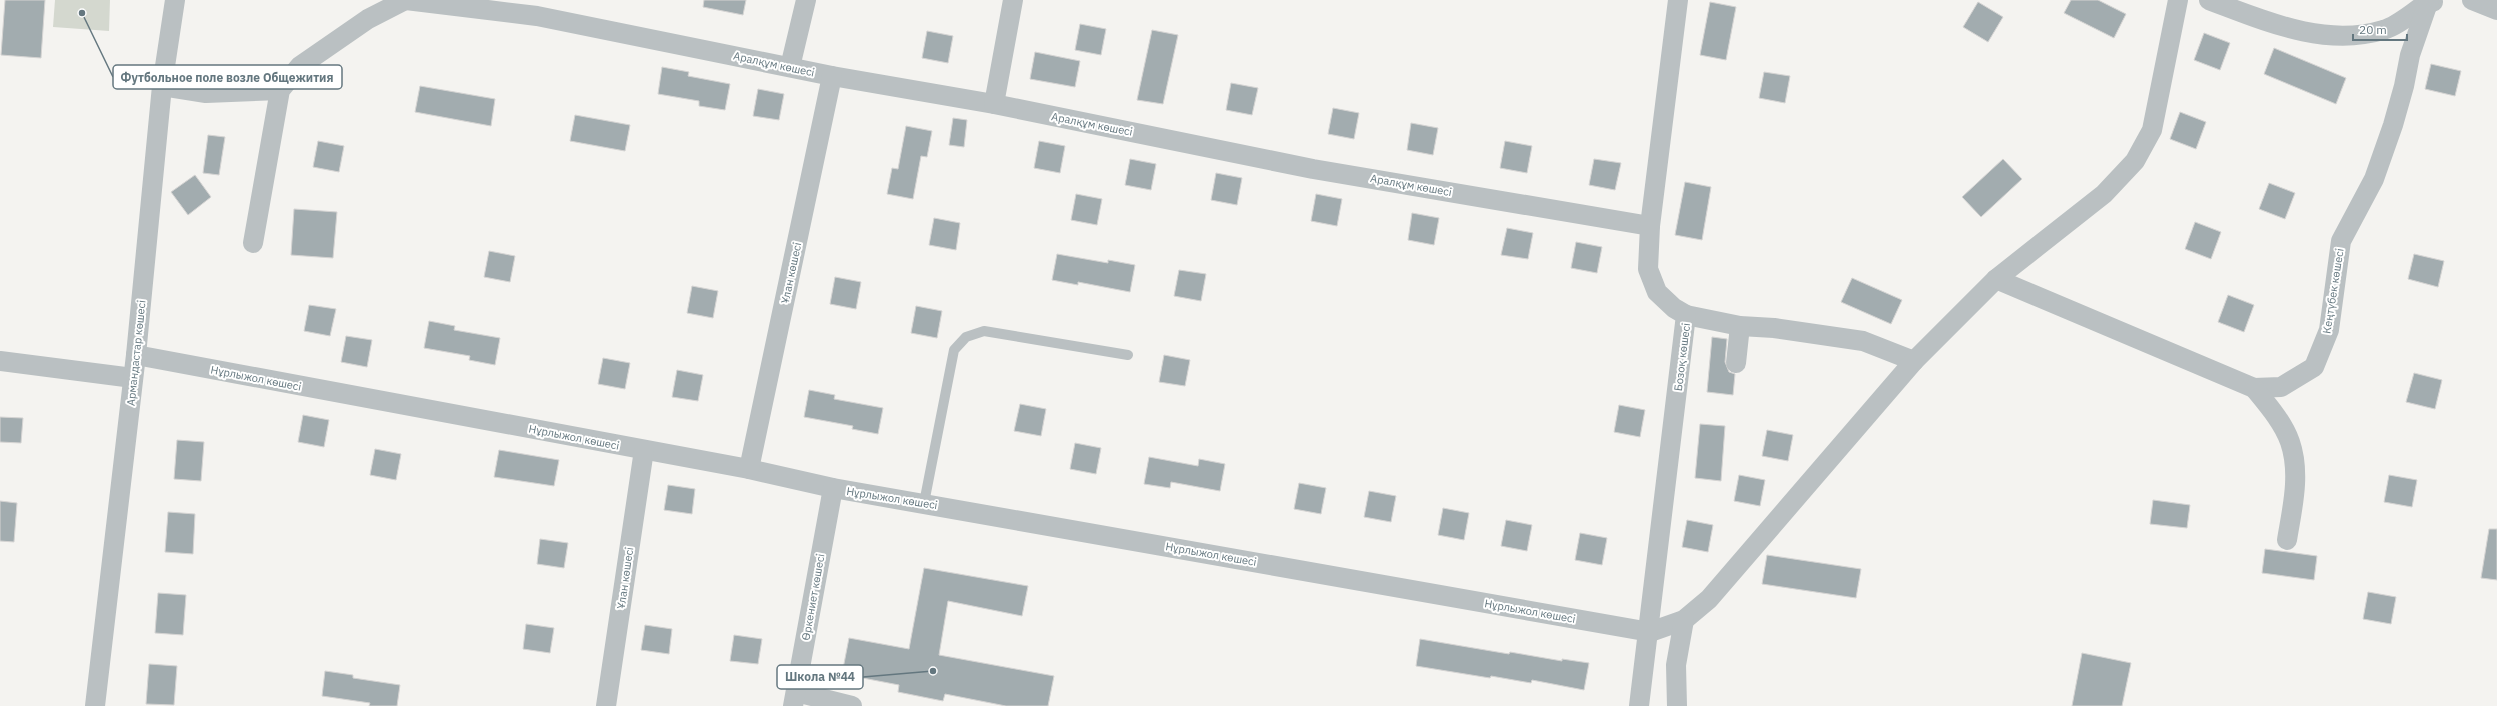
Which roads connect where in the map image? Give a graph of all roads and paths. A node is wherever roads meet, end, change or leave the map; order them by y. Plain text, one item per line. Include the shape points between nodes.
1 (175, 0) edge
2 (405, 0) edge
3 (806, 0) edge
4 (1013, 0) edge
5 (1678, 0) edge
6 (2178, 0) edge
7 (2209, 0) edge
8 (2472, 0) edge
9 (2433, 1) edge
10 (538, 8) edge
11 (2497, 10) edge
12 (790, 67) junction
13 (832, 76) junction
14 (162, 86) junction
15 (280, 90) junction
16 (994, 104) junction
17 (1650, 226) junction
18 (254, 243) dead end
19 (1996, 278) junction
20 (1686, 315) junction
21 (1740, 326) junction
22 (136, 355) junction
23 (1128, 355) dead end
24 (0, 361) edge
25 (1914, 361) junction
26 (1736, 363) dead end
27 (133, 378) junction
28 (2254, 388) junction
29 (644, 450) junction
30 (749, 469) junction
31 (833, 488) junction
32 (924, 503) junction
33 (2287, 540) dead end
34 (1684, 620) junction
35 (1650, 632) junction
36 (795, 699) edge
37 (95, 706) edge
38 (606, 706) edge
39 (852, 706) edge
40 (1639, 706) edge
41 (1677, 706) edge

1 - 14 street, Армандастар көшесі
2 - 10 street, Аралқұм көшесі
2 - 15 street via 368,20 300,66
3 - 12 street
4 - 16 street
5 - 17 street, Бозоқ көшесі
6 - 19 street via 2152,130 2135,161 2104,194
7 - 9 street via 2272,23 2318,35 2363,34 2384,30
8 - 11 street
9 - 28 street, Кеңтүбек көшесі via 2410,55 2393,125 2374,179 2341,240 2329,330 2314,367 2281,387
10 - 12 street, Аралқұм көшесі
12 - 13 street, Аралқұм көшесі
13 - 16 street, Аралқұм көшесі
13 - 30 street, Ұлан көшесі
14 - 15 street via 206,93
14 - 22 street, Армандастар көшесі
15 - 18 street
16 - 17 street, Аралқұм көшесі via 1313,169
17 - 20 street, Бозоқ көшесі via 1648,269 1657,292
19 - 25 street
19 - 28 street, Кеңтүбек көшесі
20 - 21 street
20 - 35 street, Бозоқ көшесі
21 - 25 street via 1863,341
21 - 26 street
22 - 27 street, Армандастар көшесі
22 - 29 street, Нұрлыжол көшесі
23 - 32 lane via 984,330 966,337 954,350
24 - 27 street
25 - 34 street via 1709,599
27 - 37 street, Армандастар көшесі
28 - 33 street via 2274,413 2290,442 2296,476
29 - 30 street, Нұрлыжол көшесі
29 - 38 street, Ұлан көшесі
30 - 31 street, Нұрлыжол көшесі
31 - 32 street, Нұрлыжол көшесі
31 - 36 street, Өркениет көшесі
32 - 35 street, Нұрлыжол көшесі
34 - 35 street
34 - 41 street via 1676,665
35 - 40 street, Бозоқ көшесі
36 - 39 street

